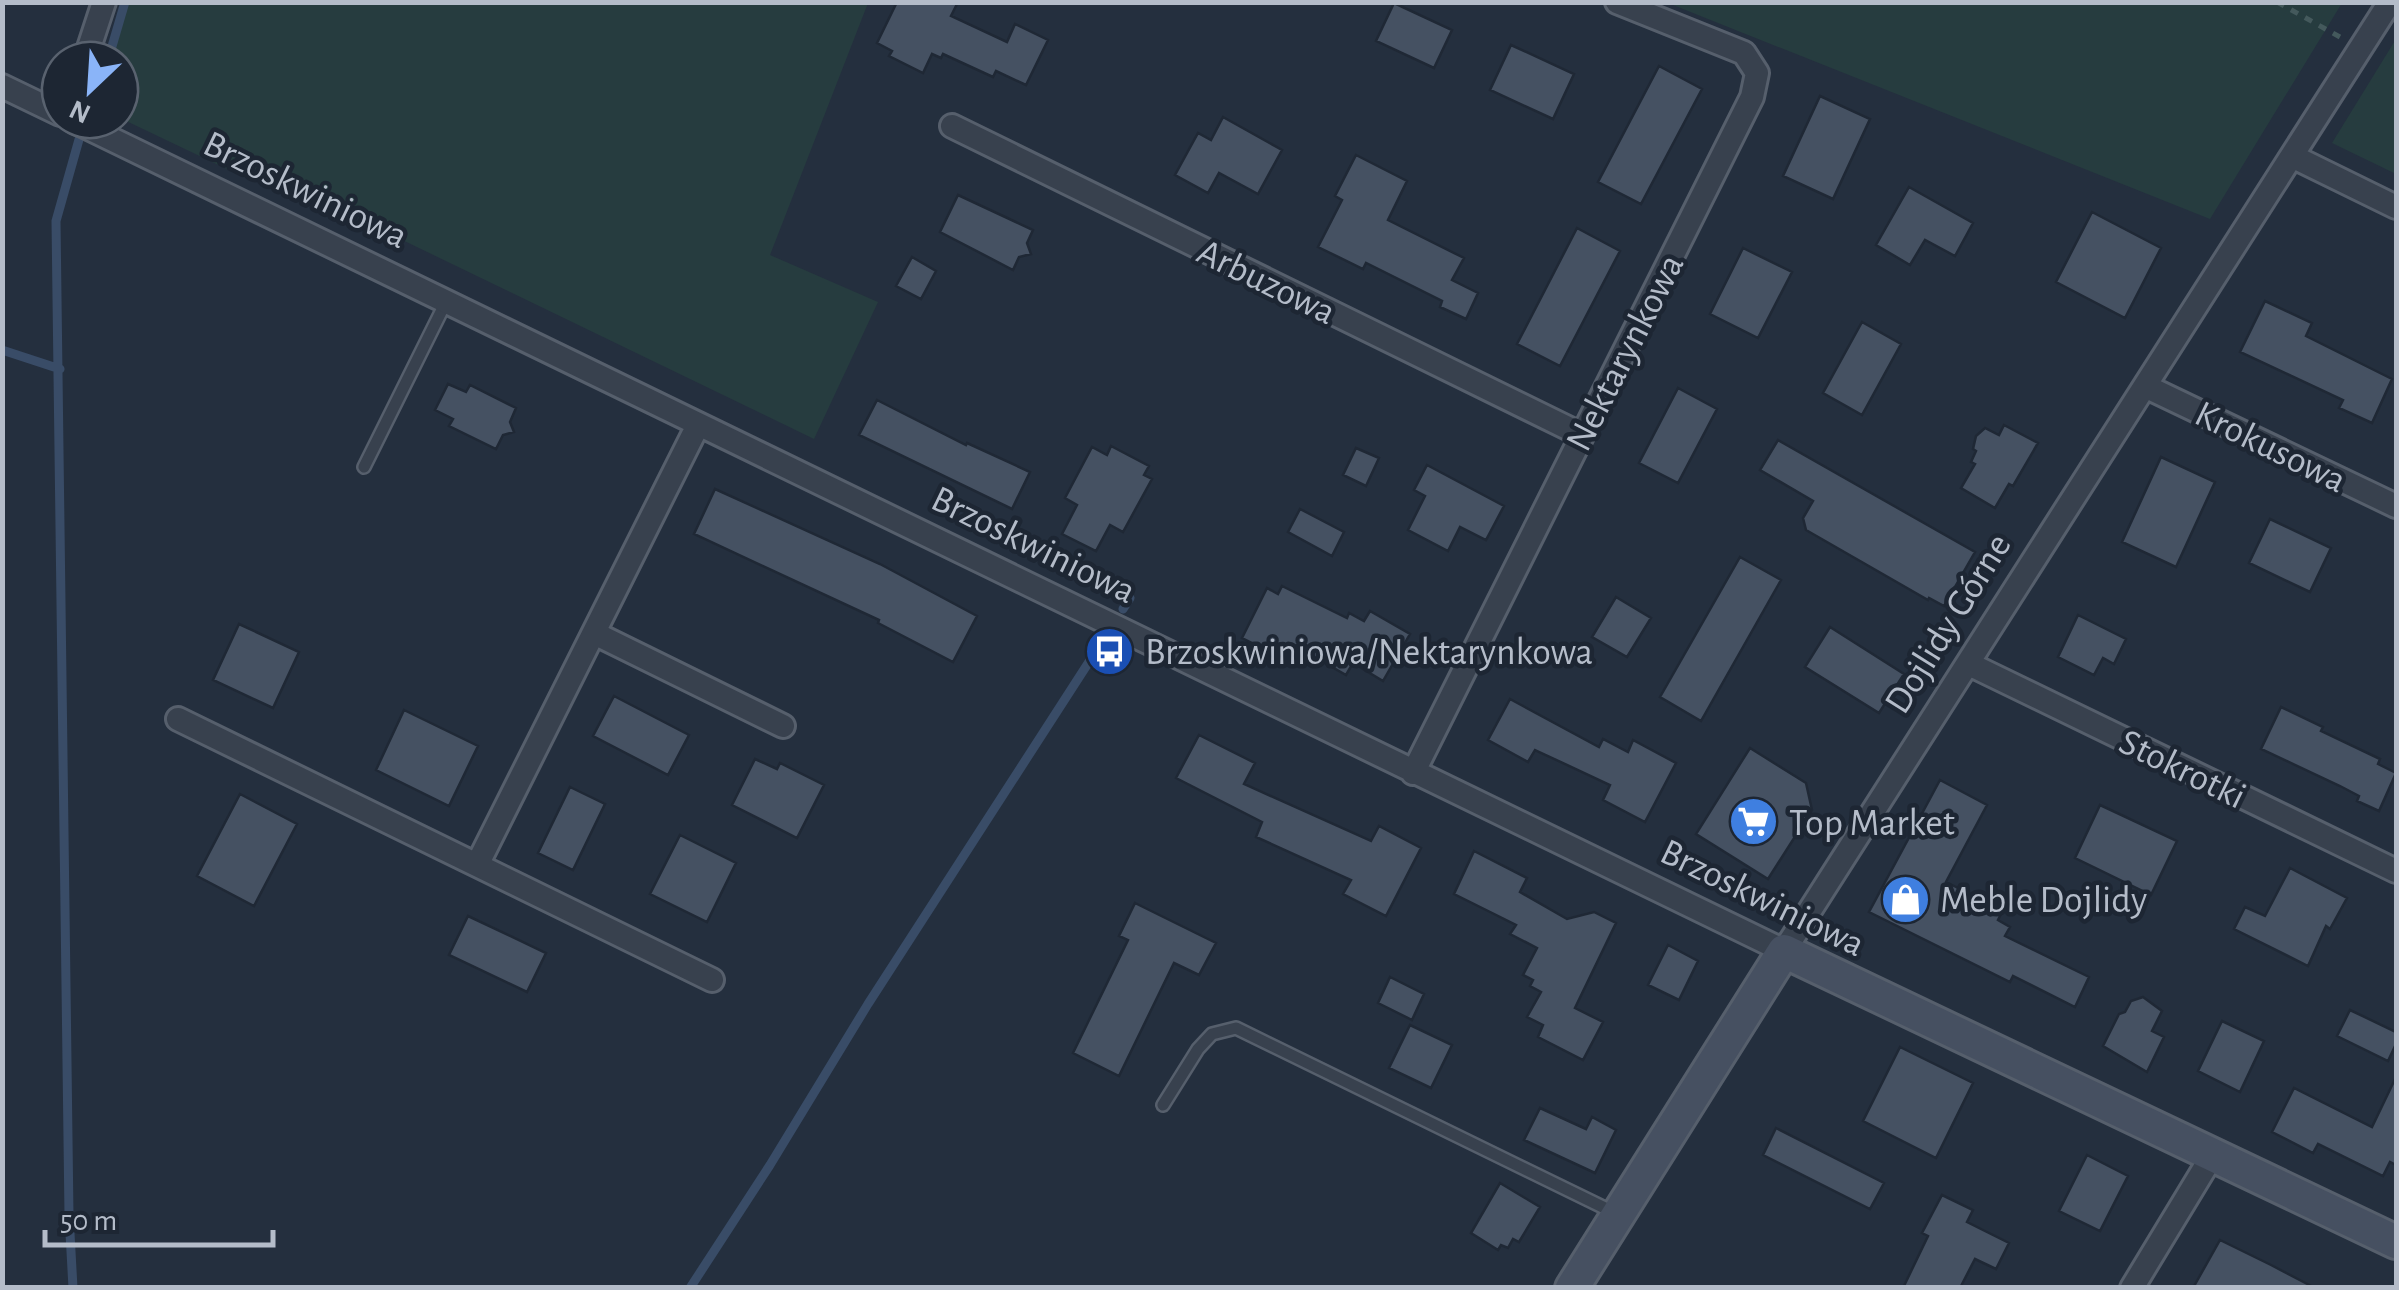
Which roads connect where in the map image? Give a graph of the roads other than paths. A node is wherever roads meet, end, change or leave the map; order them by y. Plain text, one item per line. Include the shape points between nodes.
1 (104, 2) edge
2 (1618, 2) edge
3 (2390, 2) edge
4 (92, 40) edge
5 (2, 86) edge
6 (40, 104) edge
7 (952, 126) dead end
8 (113, 140) edge
9 (2292, 156) junction
10 (2396, 208) edge
11 (446, 302) junction
12 (2145, 386) junction
13 (698, 425) junction
14 (1582, 435) junction
15 (364, 467) dead end
16 (2396, 506) edge
17 (594, 632) junction
18 (1969, 664) junction
19 (178, 719) dead end
20 (783, 726) dead end
21 (1414, 773) junction
22 (476, 865) junction
23 (2396, 871) edge
24 (1784, 951) junction
25 (712, 980) dead end
26 (1164, 1105) dead end
27 (2212, 1156) junction
28 (1618, 1214) junction
29 (2396, 1242) edge
30 (1572, 1288) edge
31 (2132, 1288) edge

1 - 4 street
2 - 14 street, Nektarynkowa via 1744,52 1756,73 1752,97
3 - 9 street, Dojlidy Górne
5 - 6 street
7 - 14 street, Arbuzowa
8 - 11 street, Brzoskwiniowa
9 - 10 street
9 - 12 street, Dojlidy Górne
11 - 13 street, Brzoskwiniowa
11 - 15 lane
12 - 16 street, Krokusowa
12 - 18 street, Dojlidy Górne
13 - 17 street
13 - 21 street, Brzoskwiniowa
14 - 21 street, Nektarynkowa
17 - 20 street
17 - 22 street
18 - 23 street, Stokrotki
18 - 24 street, Dojlidy Górne
19 - 22 street
21 - 24 street, Brzoskwiniowa
22 - 25 street
24 - 27 street, Brzoskwiniowa
24 - 28 street, Dojlidy Górne
26 - 28 lane via 1212,1034 1236,1028
27 - 29 street, Brzoskwiniowa
27 - 31 street
28 - 30 street, Dojlidy Górne

